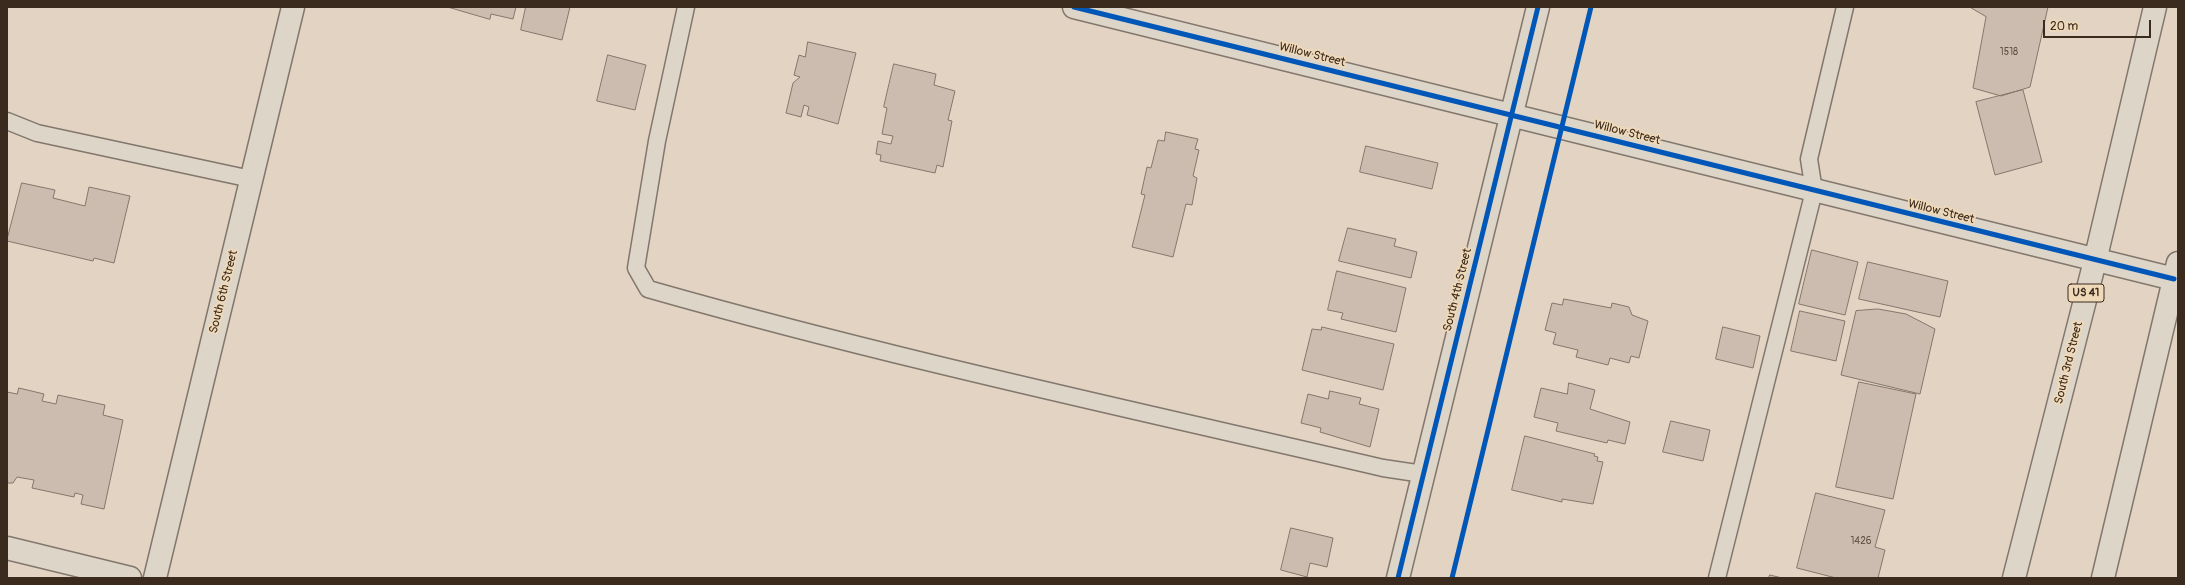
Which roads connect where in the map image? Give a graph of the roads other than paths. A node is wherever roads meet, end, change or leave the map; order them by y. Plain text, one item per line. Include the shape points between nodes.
1 (293, 7) edge
2 (686, 7) edge
3 (1074, 7) edge
4 (1538, 7) edge
5 (1845, 7) edge
6 (2155, 7) edge
7 (1512, 115) junction
8 (7, 121) edge
9 (251, 179) junction
10 (1814, 191) junction
11 (2094, 261) junction
12 (2176, 271) edge
13 (1423, 474) junction
14 (7, 548) edge
15 (130, 578) edge
16 (155, 578) edge
17 (1398, 578) edge
18 (1717, 578) edge
19 (2014, 578) edge
20 (2103, 578) edge

1 - 9 main road, South 6th Street
2 - 13 lane via 657,141 636,268 648,289 728,312 1000,379 1383,468
3 - 7 main road, Willow Street
4 - 7 main road, South 4th Street
5 - 10 lane via 1809,159
6 - 11 main road, South 3rd Street / US 41
7 - 10 main road, Willow Street
7 - 13 main road, South 4th Street
8 - 9 lane via 37,133
9 - 16 main road, South 6th Street
10 - 11 main road, Willow Street
10 - 18 lane
11 - 12 main road, Willow Street
11 - 19 main road, South 3rd Street / US 41
12 - 20 main road
13 - 17 main road, South 4th Street
14 - 15 main road

